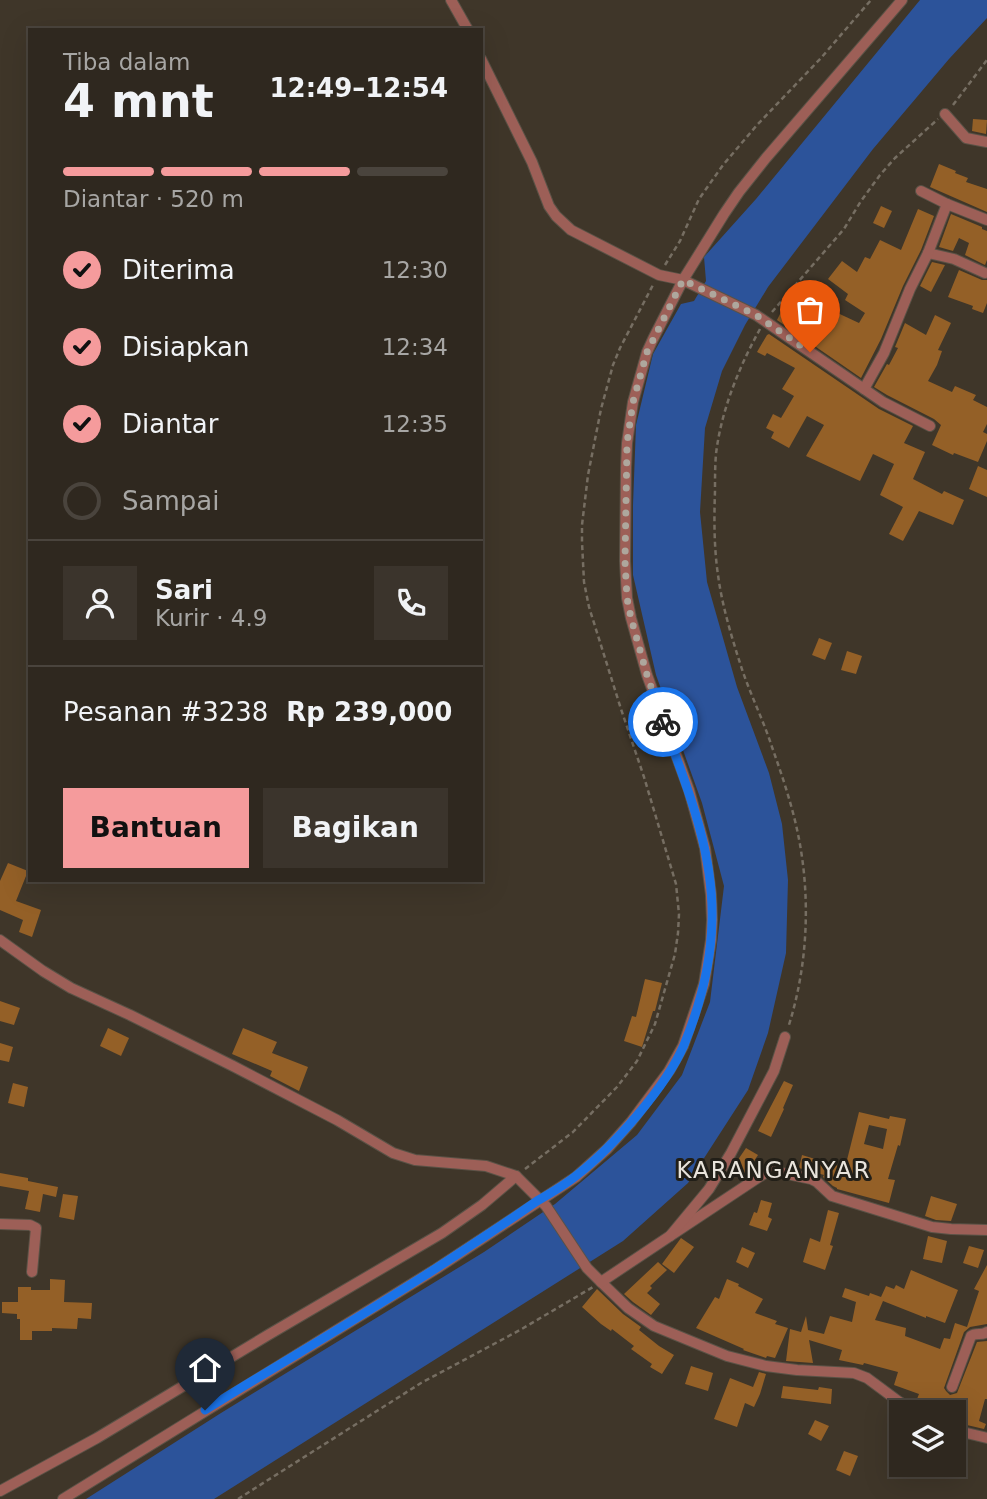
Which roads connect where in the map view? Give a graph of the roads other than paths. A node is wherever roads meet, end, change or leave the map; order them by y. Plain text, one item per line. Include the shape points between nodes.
1 (451, 0) edge
2 (902, 0) edge
3 (466, 28) edge
4 (483, 63) edge
5 (945, 114) road end
6 (987, 142) edge
7 (921, 191) dead end
8 (947, 204) junction
9 (987, 220) edge
10 (928, 253) junction
11 (985, 273) dead end
12 (683, 280) junction
13 (864, 389) junction
14 (930, 426) dead end
15 (0, 940) edge
16 (785, 1037) road end
17 (516, 1175) junction
18 (543, 1203) junction
19 (0, 1224) edge
20 (987, 1230) edge
21 (670, 1236) junction
22 (32, 1272) dead end
23 (601, 1282) junction
24 (987, 1332) edge
25 (952, 1387) dead end
26 (897, 1400) edge
27 (966, 1433) edge
28 (987, 1438) edge
29 (0, 1491) edge
30 (63, 1499) edge

1 - 3 street
2 - 12 street via 744,186
4 - 12 street via 556,216 571,230 659,275
5 - 6 street via 967,138
7 - 8 street
8 - 9 street
8 - 10 street
10 - 11 street
10 - 13 street
12 - 13 street via 760,318
12 - 18 street via 647,352 633,402 627,443 625,582 647,675 705,848 711,940 695,1013 669,1071 607,1149
13 - 14 street
15 - 17 street via 71,988 233,1066 393,1153 415,1160 486,1166
16 - 21 street via 774,1071 732,1153
17 - 18 street
17 - 29 street via 442,1233
18 - 23 street
18 - 30 street
19 - 22 street via 36,1228
20 - 21 street via 932,1227 832,1196 811,1179 773,1171
21 - 23 street
23 - 26 street via 639,1317 699,1346 765,1366 854,1373
24 - 25 street via 971,1336
27 - 28 street

